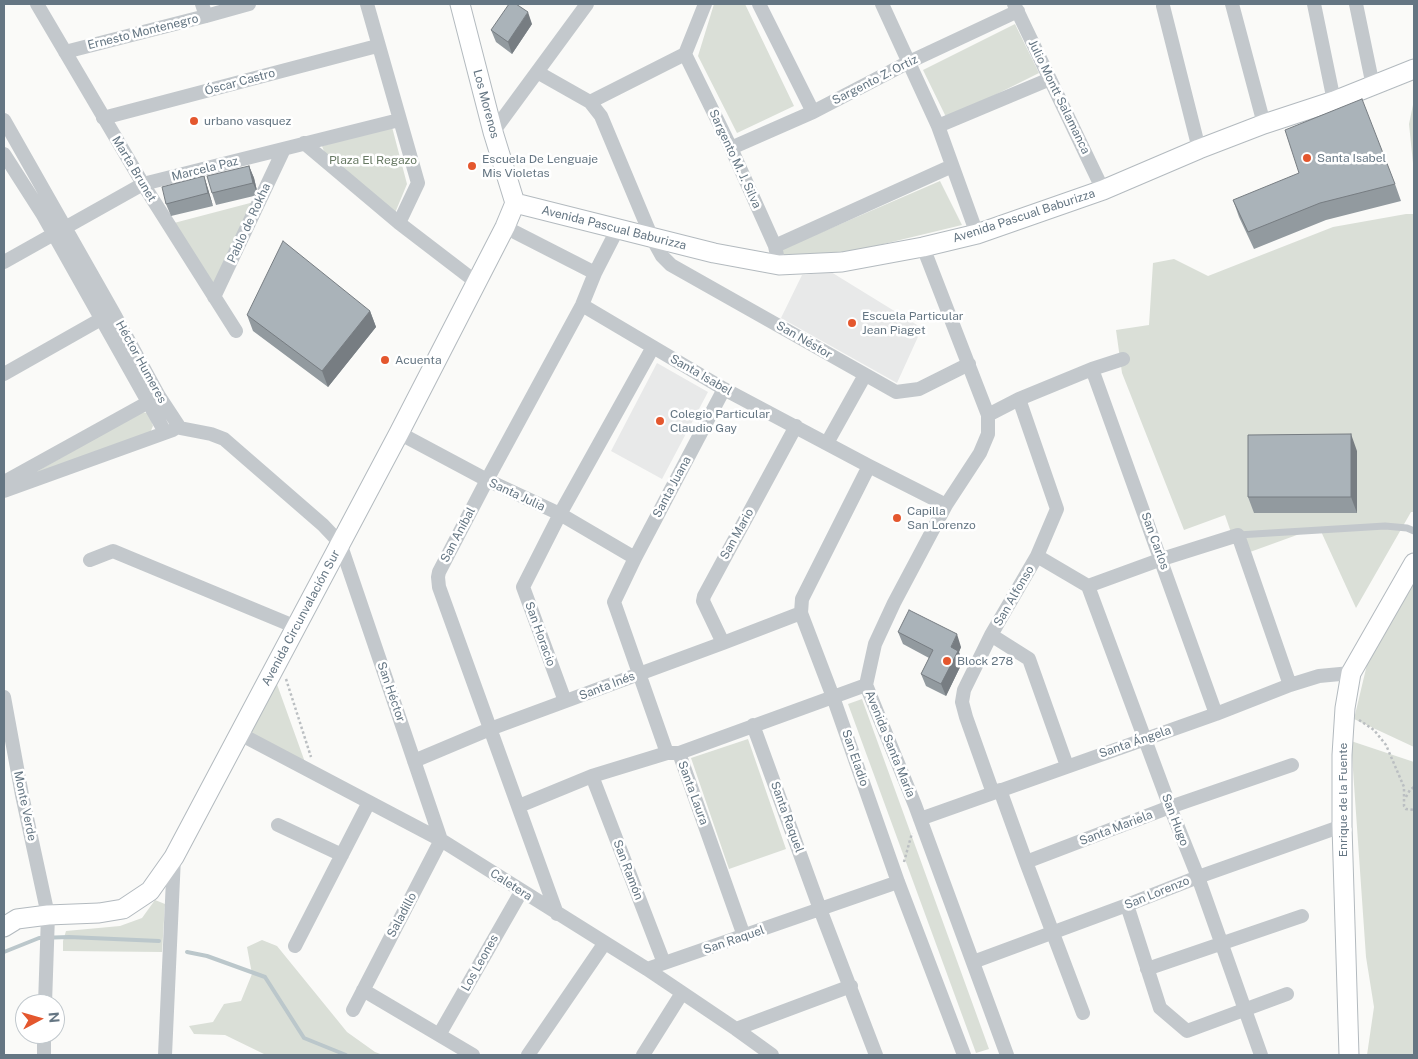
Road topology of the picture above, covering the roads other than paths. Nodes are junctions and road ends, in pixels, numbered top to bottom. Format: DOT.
graph roads {
  1 [pos="37,4"];
  2 [pos="250,4"];
  3 [pos="366,4"];
  4 [pos="460,4"];
  5 [pos="587,4"];
  6 [pos="705,4"];
  7 [pos="759,4"];
  8 [pos="882,4"];
  9 [pos="1232,4"];
  10 [pos="1314,4"];
  11 [pos="1356,4"];
  12 [pos="1163,6"];
  13 [pos="1016,7"];
  14 [pos="204,10"];
  15 [pos="377,46"];
  16 [pos="65,52"];
  17 [pos="685,54"];
  18 [pos="909,62"];
  19 [pos="1414,69"];
  20 [pos="537,72"];
  21 [pos="1414,74"];
  22 [pos="1050,79"];
  23 [pos="1372,86"];
  24 [pos="1334,101"];
  25 [pos="590,102"];
  26 [pos="813,112"];
  27 [pos="103,118"];
  28 [pos="4,120"];
  29 [pos="399,120"];
  30 [pos="1264,124"];
  31 [pos="938,126"];
  32 [pos="493,132"];
  33 [pos="304,143"];
  34 [pos="18,144"];
  35 [pos="731,148"];
  36 [pos="284,149"];
  37 [pos="1199,149"];
  38 [pos="4,153"];
  39 [pos="952,166"];
  40 [pos="143,184"];
  41 [pos="1103,190"];
  42 [pos="515,203"];
  43 [pos="399,223"];
  44 [pos="505,228"];
  45 [pos="59,230"];
  46 [pos="617,230"];
  47 [pos="976,234"];
  48 [pos="652,238"];
  49 [pos="774,246"];
  50 [pos="923,247"];
  51 [pos="4,262"];
  52 [pos="779,265"];
  53 [pos="595,273"];
  54 [pos="476,282"];
  55 [pos="214,297"];
  56 [pos="582,305"];
  57 [pos="107,315"];
  58 [pos="236,331"];
  59 [pos="653,348"];
  60 [pos="1123,359"];
  61 [pos="969,364"];
  62 [pos="1092,369"];
  63 [pos="4,374"];
  64 [pos="865,375"];
  65 [pos="724,389"];
  66 [pos="1019,399"];
  67 [pos="153,400"];
  68 [pos="988,415"];
  69 [pos="796,426"];
  70 [pos="180,428"];
  71 [pos="165,432"];
  72 [pos="399,433"];
  73 [pos="827,443"];
  74 [pos="869,466"];
  75 [pos="487,480"];
  76 [pos="4,482"];
  77 [pos="4,492"];
  78 [pos="946,504"];
  79 [pos="560,514"];
  80 [pos="1414,531"];
  81 [pos="1238,535"];
  82 [pos="340,543"];
  83 [pos="1037,556"];
  84 [pos="635,558"];
  85 [pos="1162,559"];
  86 [pos="90,560"];
  87 [pos="1414,563"];
  88 [pos="1088,586"];
  89 [pos="801,612"];
  90 [pos="296,627"];
  91 [pos="991,635"];
  92 [pos="723,643"];
  93 [pos="1351,672"];
  94 [pos="640,673"];
  95 [pos="866,684"];
  96 [pos="1290,685"];
  97 [pos="4,697"];
  98 [pos="833,697"];
  99 [pos="565,702"];
  100 [pos="1216,714"];
  101 [pos="753,725"];
  102 [pos="490,728"];
  103 [pos="240,734"];
  104 [pos="1144,738"];
  105 [pos="673,753"];
  106 [pos="414,761"];
  107 [pos="1292,765"];
  108 [pos="1066,766"];
  109 [pos="592,776"];
  110 [pos="997,791"];
  111 [pos="369,802"];
  112 [pos="519,806"];
  113 [pos="1170,807"];
  114 [pos="920,819"];
  115 [pos="278,825"];
  116 [pos="1342,826"];
  117 [pos="441,840"];
  118 [pos="342,855"];
  119 [pos="174,858"];
  120 [pos="1026,862"];
  121 [pos="1198,877"];
  122 [pos="898,882"];
  123 [pos="152,887"];
  124 [pos="521,892"];
  125 [pos="172,903"];
  126 [pos="1127,905"];
  127 [pos="820,909"];
  128 [pos="557,914"];
  129 [pos="1302,916"];
  130 [pos="4,927"];
  131 [pos="47,931"];
  132 [pos="1052,933"];
  133 [pos="744,936"];
  134 [pos="1222,943"];
  135 [pos="604,944"];
  136 [pos="295,946"];
  137 [pos="973,962"];
  138 [pos="664,963"];
  139 [pos="1147,969"];
  140 [pos="647,970"];
  141 [pos="851,986"];
  142 [pos="363,990"];
  143 [pos="682,992"];
  144 [pos="45,994"];
  145 [pos="1286,994"];
  146 [pos="1245,1009"];
  147 [pos="353,1010"];
  148 [pos="1083,1013"];
  149 [pos="736,1029"];
  150 [pos="439,1035"];
  151 [pos="532,1054"];
  152 [pos="165,1055"];
  153 [pos="473,1055"];
  154 [pos="643,1055"];
  155 [pos="772,1055"];
  156 [pos="876,1055"];
  157 [pos="964,1055"];
  158 [pos="1006,1055"];
  159 [pos="1261,1055"];
  160 [pos="1349,1055"];
  1 -- 16 [label="street, Marta Brunet"];
  2 -- 14 [label="street, Ernesto Montenegro"];
  3 -- 15 [label="street"];
  4 -- 32 [label="main road, Los Morenos"];
  5 -- 20 [label="street"];
  6 -- 17 [label="street"];
  7 -- 26 [label="street"];
  8 -- 18 [label="street"];
  9 -- 30 [label="street"];
  10 -- 24 [label="street"];
  11 -- 23 [label="street"];
  12 -- 37 [label="street"];
  13 -- 18 [label="street, Sargento Z. Ortiz"];
  13 -- 22 [label="street, Julio Montt Salamanca"];
  14 -- 16 [label="street, Ernesto Montenegro"];
  15 -- 27 [label="street, Óscar Castro"];
  15 -- 29 [label="street"];
  16 -- 27 [label="street, Marta Brunet"];
  17 -- 25 [label="street"];
  17 -- 35 [label="street, Sargento M. J. Silva"];
  18 -- 26 [label="street, Sargento Z. Ortiz"];
  18 -- 31 [label="street"];
  19 -- 23 [label="main road, Avenida Pascual Baburizza"];
  20 -- 25 [label="street"];
  20 -- 32 [label="street"];
  21 -- 23 [label="main road, Avenida Pascual Baburizza"];
  22 -- 31 [label="street"];
  22 -- 41 [label="street, Julio Montt Salamanca"];
  23 -- 24 [label="main road, Avenida Pascual Baburizza"];
  24 -- 30 [label="main road, Avenida Pascual Baburizza"];
  25 -- 48 [label="street, San Néstor"];
  26 -- 35 [label="street, Sargento Z. Ortiz"];
  27 -- 40 [label="street, Marta Brunet"];
  28 -- 34 [label="street, Héctor Humeres"];
  29 -- 33 [label="street, Marcela Paz"];
  29 -- 43 [label="street"];
  30 -- 37 [label="main road, Avenida Pascual Baburizza"];
  31 -- 39 [label="street"];
  32 -- 42 [label="main road, Los Morenos"];
  33 -- 36 [label="street, Marcela Paz"];
  33 -- 43 [label="street"];
  34 -- 38 [label="street"];
  34 -- 45 [label="street, Héctor Humeres"];
  35 -- 49 [label="street, Sargento M. J. Silva"];
  36 -- 40 [label="street, Marcela Paz"];
  36 -- 55 [label="street, Pablo de Rokha"];
  37 -- 41 [label="main road, Avenida Pascual Baburizza"];
  38 -- 45 [label="street, Héctor Humeres"];
  39 -- 47 [label="street"];
  39 -- 49 [label="street"];
  40 -- 45 [label="street, Marcela Paz"];
  40 -- 55 [label="street, Marta Brunet"];
  41 -- 47 [label="main road, Avenida Pascual Baburizza"];
  42 -- 44 [label="main road, Avenida Circunvalación Sur"];
  42 -- 46 [label="main road, Avenida Pascual Baburizza"];
  43 -- 54 [label="street"];
  44 -- 53 [label="street"];
  44 -- 54 [label="main road, Avenida Circunvalación Sur"];
  45 -- 51 [label="street, Marcela Paz"];
  45 -- 57 [label="street, Héctor Humeres"];
  46 -- 48 [label="main road, Avenida Pascual Baburizza"];
  46 -- 53 [label="street, San Aníbal"];
  47 -- 50 [label="main road, Avenida Pascual Baburizza"];
  48 -- 52 [label="main road, Avenida Pascual Baburizza"];
  48 -- 64 [label="street, San Néstor"];
  49 -- 52 [label="street, Sargento M. J. Silva"];
  50 -- 52 [label="main road, Avenida Pascual Baburizza"];
  50 -- 61 [label="street, Avenida Santa María"];
  53 -- 56 [label="street, San Aníbal"];
  54 -- 72 [label="main road, Avenida Circunvalación Sur"];
  55 -- 58 [label="street, Marta Brunet"];
  56 -- 59 [label="street, Santa Isabel"];
  56 -- 75 [label="street, San Aníbal"];
  57 -- 63 [label="street"];
  57 -- 67 [label="street, Héctor Humeres"];
  59 -- 65 [label="street, Santa Isabel"];
  59 -- 79 [label="street"];
  60 -- 62 [label="street"];
  61 -- 64 [label="street, San Néstor"];
  61 -- 68 [label="street, Avenida Santa María"];
  62 -- 66 [label="street"];
  62 -- 85 [label="street, San Carlos"];
  64 -- 73 [label="street"];
  65 -- 69 [label="street, Santa Isabel"];
  65 -- 84 [label="street, Santa Juana"];
  66 -- 68 [label="street"];
  66 -- 83 [label="street, San Alfonso"];
  67 -- 70 [label="street, Héctor Humeres"];
  67 -- 71 [label="street, Héctor Humeres"];
  67 -- 76 [label="street"];
  68 -- 78 [label="street, Avenida Santa María"];
  69 -- 73 [label="street, Santa Isabel"];
  69 -- 92 [label="street, San Mario"];
  70 -- 71 [label="street"];
  70 -- 82 [label="street"];
  71 -- 77 [label="street"];
  72 -- 75 [label="street, Santa Julia"];
  72 -- 82 [label="main road, Avenida Circunvalación Sur"];
  73 -- 74 [label="street, Santa Isabel"];
  74 -- 78 [label="street, Santa Isabel"];
  74 -- 89 [label="street"];
  75 -- 79 [label="street, Santa Julia"];
  75 -- 102 [label="street, San Aníbal"];
  78 -- 95 [label="street, Avenida Santa María"];
  79 -- 84 [label="street, Santa Julia"];
  79 -- 99 [label="street, San Horacio"];
  80 -- 81 [label="lane"];
  81 -- 85 [label="street"];
  81 -- 96 [label="street"];
  82 -- 90 [label="main road, Avenida Circunvalación Sur"];
  82 -- 106 [label="street, San Héctor"];
  83 -- 88 [label="street"];
  83 -- 91 [label="street, San Alfonso"];
  84 -- 94 [label="street, Santa Juana"];
  85 -- 88 [label="street"];
  85 -- 100 [label="street, San Carlos"];
  86 -- 90 [label="street"];
  87 -- 93 [label="main road, Enrique de la Fuente"];
  88 -- 104 [label="street, San Hugo"];
  89 -- 92 [label="street, Santa Inés"];
  89 -- 98 [label="street, San Eladio"];
  90 -- 103 [label="main road, Avenida Circunvalación Sur"];
  91 -- 108 [label="street"];
  91 -- 110 [label="street, San Alfonso"];
  92 -- 94 [label="street, Santa Inés"];
  93 -- 96 [label="street, Santa Ángela"];
  93 -- 116 [label="main road, Enrique de la Fuente"];
  94 -- 99 [label="street, Santa Inés"];
  94 -- 105 [label="street, Santa Juana"];
  95 -- 98 [label="street, Santa Laura"];
  95 -- 114 [label="street, Avenida Santa María"];
  96 -- 100 [label="street, Santa Ángela"];
  97 -- 131 [label="street, Monte Verde"];
  98 -- 101 [label="street, Santa Laura"];
  98 -- 122 [label="street, San Eladio"];
  99 -- 102 [label="street, Santa Inés"];
  100 -- 104 [label="street, Santa Ángela"];
  101 -- 105 [label="street, Santa Laura"];
  101 -- 127 [label="street, Santa Raquel"];
  102 -- 106 [label="street, Santa Inés"];
  102 -- 112 [label="street, San Aníbal"];
  103 -- 111 [label="street, Caletera"];
  103 -- 119 [label="main road, Avenida Circunvalación Sur"];
  104 -- 108 [label="street, Santa Ángela"];
  104 -- 113 [label="street, San Hugo"];
  105 -- 109 [label="street"];
  105 -- 133 [label="street, Santa Laura"];
  106 -- 117 [label="street, San Héctor"];
  107 -- 113 [label="street, Santa Mariela"];
  108 -- 110 [label="street, Santa Ángela"];
  109 -- 112 [label="street"];
  109 -- 138 [label="street, San Ramón"];
  110 -- 114 [label="street, Santa Ángela"];
  110 -- 120 [label="street, San Alfonso"];
  111 -- 117 [label="street, Caletera"];
  111 -- 118 [label="street"];
  112 -- 128 [label="street, San Aníbal"];
  113 -- 120 [label="street, Santa Mariela"];
  113 -- 121 [label="street, San Hugo"];
  114 -- 137 [label="street, Avenida Santa María"];
  115 -- 118 [label="street"];
  116 -- 121 [label="street, San Lorenzo"];
  116 -- 160 [label="main road, Enrique de la Fuente"];
  117 -- 124 [label="street, Caletera"];
  117 -- 142 [label="street, Saladillo"];
  118 -- 136 [label="street"];
  119 -- 123 [label="main road, Avenida Circunvalación Sur"];
  119 -- 125 [label="street"];
  120 -- 132 [label="street, San Alfonso"];
  121 -- 126 [label="street, San Lorenzo"];
  121 -- 134 [label="street, San Hugo"];
  122 -- 127 [label="street, San Raquel"];
  122 -- 157 [label="street, San Eladio"];
  123 -- 125 [label="street"];
  123 -- 131 [label="main road, Avenida Circunvalación Sur"];
  124 -- 128 [label="street, Caletera"];
  124 -- 150 [label="street, Los Leones"];
  125 -- 152 [label="street"];
  126 -- 132 [label="street, San Lorenzo"];
  126 -- 139 [label="street"];
  127 -- 133 [label="street, San Raquel"];
  127 -- 141 [label="street, Santa Raquel"];
  128 -- 135 [label="street, Caletera"];
  129 -- 134 [label="street"];
  130 -- 131 [label="main road, Avenida Circunvalación Sur"];
  131 -- 144 [label="street, Monte Verde"];
  132 -- 137 [label="street, San Lorenzo"];
  132 -- 148 [label="street, San Alfonso"];
  133 -- 138 [label="street, San Raquel"];
  134 -- 139 [label="street"];
  134 -- 146 [label="street, San Hugo"];
  135 -- 140 [label="street, Caletera"];
  135 -- 151 [label="street"];
  137 -- 158 [label="street, Avenida Santa María"];
  138 -- 140 [label="street, San Raquel"];
  139 -- 146 [label="street"];
  140 -- 143 [label="street, Caletera"];
  141 -- 149 [label="street"];
  141 -- 156 [label="street, Santa Raquel"];
  142 -- 147 [label="street, Saladillo"];
  142 -- 150 [label="street"];
  143 -- 149 [label="street, Caletera"];
  143 -- 154 [label="street"];
  145 -- 146 [label="street"];
  146 -- 159 [label="street, San Hugo"];
  149 -- 155 [label="street, Caletera"];
  150 -- 153 [label="street"];
}
